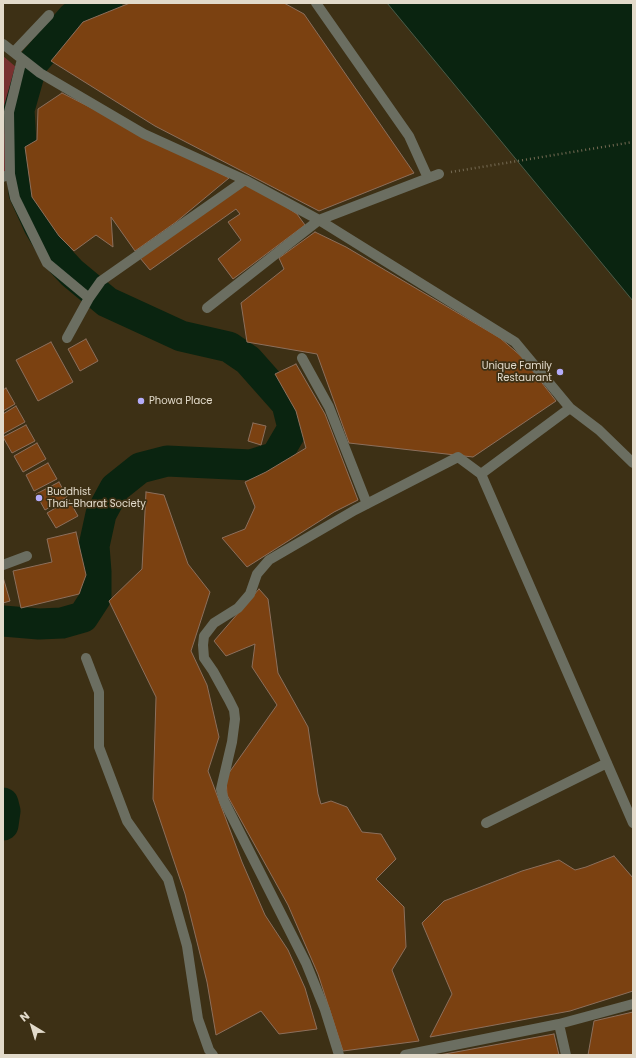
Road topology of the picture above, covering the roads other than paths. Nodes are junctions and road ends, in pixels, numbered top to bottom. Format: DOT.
graph roads {
  1 [pos="316,3"];
  2 [pos="49,16"];
  3 [pos="3,44"];
  4 [pos="14,52"];
  5 [pos="22,59"];
  6 [pos="439,174"];
  7 [pos="6,175"];
  8 [pos="428,178"];
  9 [pos="245,180"];
  10 [pos="319,220"];
  11 [pos="89,298"];
  12 [pos="207,308"];
  13 [pos="67,338"];
  14 [pos="302,358"];
  15 [pos="570,408"];
  16 [pos="633,463"];
  17 [pos="481,474"];
  18 [pos="367,504"];
  19 [pos="27,556"];
  20 [pos="3,565"];
  21 [pos="86,658"];
  22 [pos="607,763"];
  23 [pos="486,823"];
  24 [pos="633,823"];
  25 [pos="633,1004"];
  26 [pos="559,1024"];
  27 [pos="213,1055"];
  28 [pos="339,1055"];
  29 [pos="405,1055"];
  30 [pos="566,1055"];
  1 -- 8 [label="street"];
  2 -- 4 [label="street"];
  3 -- 4 [label="street"];
  4 -- 5 [label="street"];
  5 -- 7 [label="street"];
  5 -- 9 [label="street"];
  6 -- 8 [label="street"];
  7 -- 11 [label="street"];
  8 -- 10 [label="street"];
  9 -- 10 [label="street"];
  9 -- 11 [label="street"];
  10 -- 12 [label="street"];
  10 -- 15 [label="street"];
  11 -- 13 [label="street"];
  14 -- 18 [label="street"];
  15 -- 16 [label="street"];
  15 -- 17 [label="street"];
  17 -- 18 [label="street"];
  17 -- 22 [label="street"];
  18 -- 28 [label="street"];
  19 -- 20 [label="street"];
  21 -- 27 [label="street"];
  22 -- 23 [label="street"];
  22 -- 24 [label="street"];
  25 -- 26 [label="street"];
  26 -- 29 [label="street"];
  26 -- 30 [label="street"];
}
